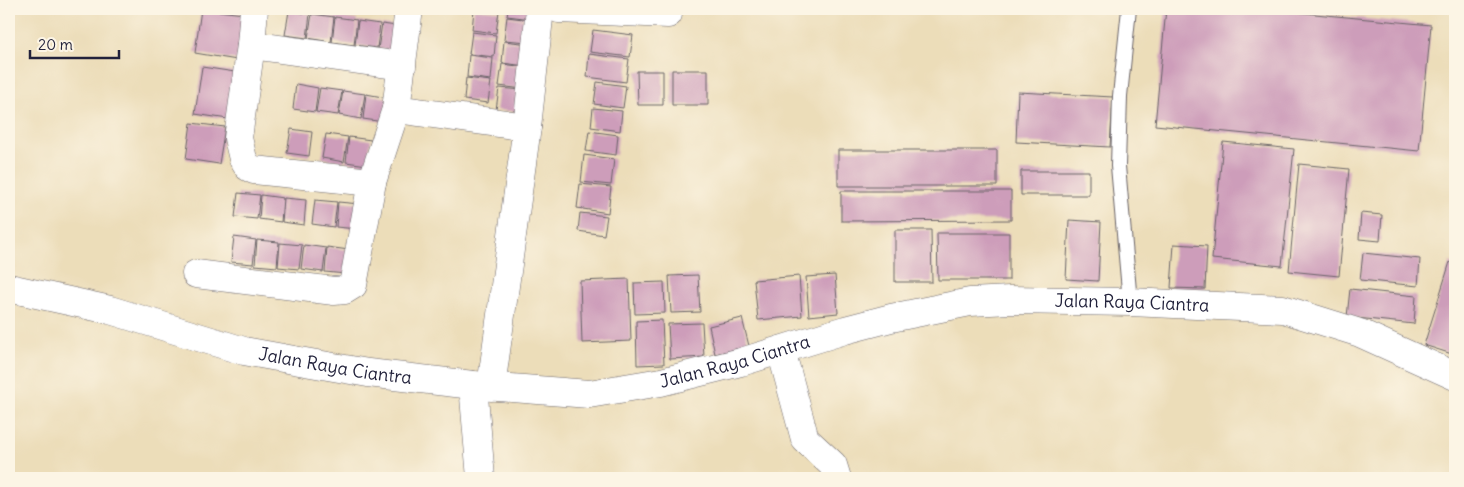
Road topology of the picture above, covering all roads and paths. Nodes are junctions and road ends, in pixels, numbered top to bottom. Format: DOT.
graph roads {
  1 [pos="254,9"];
  2 [pos="409,9"];
  3 [pos="540,9"];
  4 [pos="560,9"];
  5 [pos="1130,9"];
  6 [pos="668,14"];
  7 [pos="251,45"];
  8 [pos="402,66"];
  9 [pos="396,109"];
  10 [pos="528,127"];
  11 [pos="372,182"];
  12 [pos="196,274"];
  13 [pos="9,288"];
  14 [pos="1130,302"];
  15 [pos="781,350"];
  16 [pos="1455,376"];
  17 [pos="482,386"];
  18 [pos="481,478"];
  19 [pos="837,478"];
  1 -- 7 [label="street"];
  2 -- 8 [label="street"];
  3 -- 10 [label="street"];
  4 -- 6 [label="street"];
  5 -- 14 [label="lane"];
  7 -- 8 [label="street"];
  7 -- 11 [label="street"];
  8 -- 9 [label="street"];
  9 -- 10 [label="street"];
  9 -- 11 [label="street"];
  10 -- 17 [label="street"];
  11 -- 12 [label="street"];
  13 -- 17 [label="street, Jalan Raya Ciantra"];
  14 -- 15 [label="street, Jalan Raya Ciantra"];
  14 -- 16 [label="street, Jalan Raya Ciantra"];
  15 -- 17 [label="street, Jalan Raya Ciantra"];
  15 -- 19 [label="street"];
  17 -- 18 [label="street"];
}
